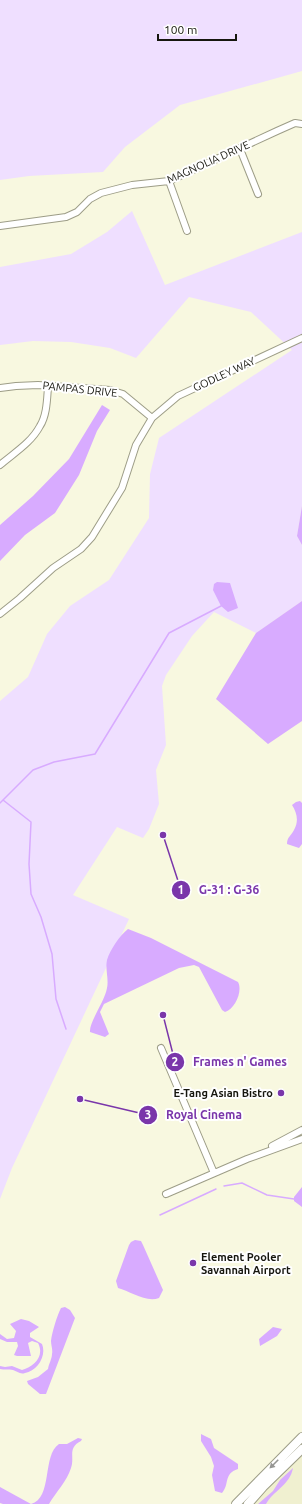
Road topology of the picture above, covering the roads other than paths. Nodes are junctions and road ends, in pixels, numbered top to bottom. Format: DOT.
graph roads {
  1 [pos="302,124"];
  2 [pos="240,149"];
  3 [pos="169,181"];
  4 [pos="258,194"];
  5 [pos="0,226"];
  6 [pos="187,231"];
  7 [pos="302,338"];
  8 [pos="48,387"];
  9 [pos="0,388"];
  10 [pos="152,418"];
  11 [pos="0,465"];
  12 [pos="0,614"];
  13 [pos="161,1048"];
  14 [pos="302,1130"];
  15 [pos="302,1139"];
  16 [pos="247,1158"];
  17 [pos="214,1173"];
  18 [pos="166,1194"];
  19 [pos="302,1437"];
  20 [pos="302,1449"];
  21 [pos="236,1504"];
  22 [pos="248,1504"];
  1 -- 2 [label="street, MAGNOLIA DRIVE"];
  2 -- 3 [label="street, MAGNOLIA DRIVE"];
  2 -- 4 [label="street"];
  3 -- 5 [label="street, MAGNOLIA DRIVE"];
  3 -- 6 [label="street"];
  7 -- 10 [label="street, GODLEY WAY"];
  8 -- 9 [label="street, PAMPAS DRIVE"];
  8 -- 10 [label="street, PAMPAS DRIVE"];
  8 -- 11 [label="street"];
  10 -- 12 [label="street, GODLEY WAY"];
  13 -- 17 [label="street"];
  14 -- 16 [label="street"];
  15 -- 16 [label="street"];
  16 -- 17 [label="street"];
  17 -- 18 [label="street"];
  19 -- 21 [label="street, one-way"];
  20 -- 22 [label="street"];
}
